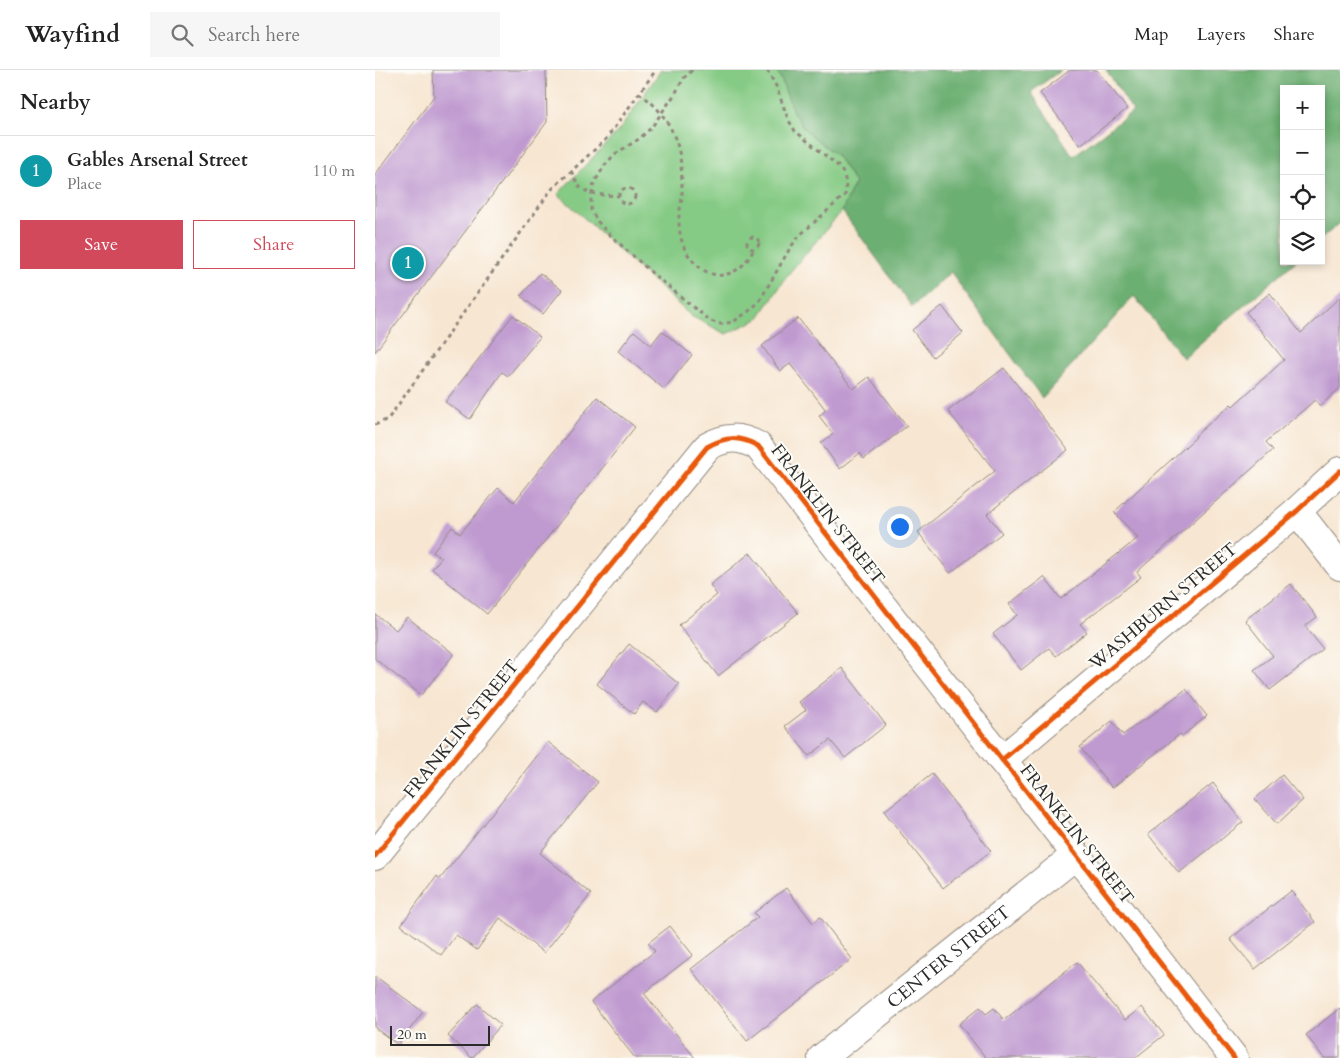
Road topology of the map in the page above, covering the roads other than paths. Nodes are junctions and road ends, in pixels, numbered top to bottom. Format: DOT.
graph roads {
  1 [pos="1340,471"];
  2 [pos="1297,511"];
  3 [pos="1340,566"];
  4 [pos="1002,760"];
  5 [pos="1076,855"];
  6 [pos="375,856"];
  7 [pos="822,1058"];
  8 [pos="1234,1058"];
  1 -- 2 [label="street, WASHBURN STREET"];
  2 -- 3 [label="street"];
  2 -- 4 [label="street, WASHBURN STREET"];
  4 -- 5 [label="street, FRANKLIN STREET"];
  4 -- 6 [label="street, FRANKLIN STREET"];
  5 -- 7 [label="street, CENTER STREET"];
  5 -- 8 [label="street, FRANKLIN STREET"];
}
